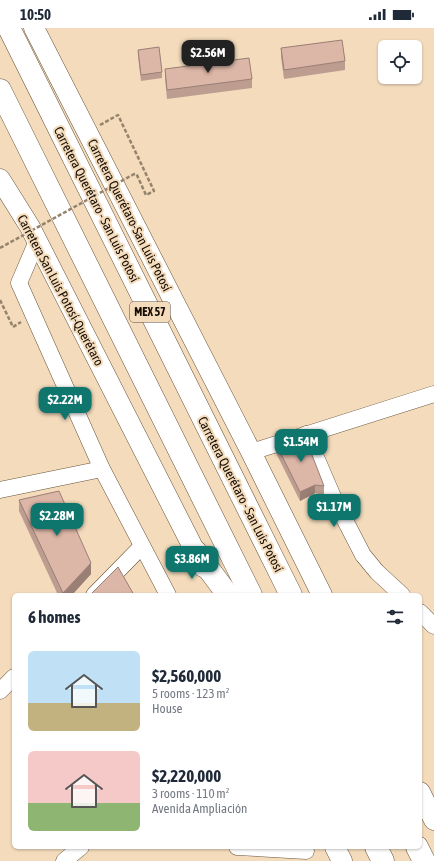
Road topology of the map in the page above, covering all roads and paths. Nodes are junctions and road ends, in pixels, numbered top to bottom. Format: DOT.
graph roads {
  1 [pos="9,28"];
  2 [pos="34,28"];
  3 [pos="0,90"];
  4 [pos="118,115"];
  5 [pos="0,179"];
  6 [pos="37,241"];
  7 [pos="0,248"];
  8 [pos="0,300"];
  9 [pos="13,327"];
  10 [pos="434,394"];
  11 [pos="306,434"];
  12 [pos="251,452"];
  13 [pos="102,470"];
  14 [pos="0,490"];
  15 [pos="142,546"];
  16 [pos="196,552"];
  17 [pos="96,593"];
  18 [pos="167,593"];
  19 [pos="215,593"];
  20 [pos="227,593"];
  21 [pos="250,593"];
  22 [pos="290,593"];
  23 [pos="321,593"];
  24 [pos="400,593"];
  25 [pos="422,614"];
  26 [pos="434,626"];
  27 [pos="12,679"];
  28 [pos="0,692"];
  29 [pos="422,796"];
  30 [pos="434,820"];
  31 [pos="79,849"];
  32 [pos="260,849"];
  33 [pos="336,849"];
  34 [pos="377,849"];
  35 [pos="418,849"];
  36 [pos="307,853"];
  37 [pos="64,861"];
  38 [pos="342,861"];
  39 [pos="383,861"];
  40 [pos="424,861"];
  1 -- 22 [label="highway, Carretera Querétaro - San Luis Potosí / MEX 57"];
  2 -- 12 [label="main road, Carretera Querétaro-San Luis Potosí"];
  3 -- 21 [label="highway, MEX 57"];
  4 -- 7 [label="path, bridge"];
  5 -- 6 [label="main road, Carretera San Luis Potosí-Querétaro"];
  6 -- 13 [label="street"];
  6 -- 16 [label="main road, Carretera San Luis Potosí-Querétaro"];
  8 -- 9 [label="path"];
  10 -- 11 [label="street"];
  11 -- 12 [label="street"];
  11 -- 24 [label="street"];
  12 -- 23 [label="main road, Carretera Querétaro-San Luis Potosí"];
  13 -- 14 [label="street"];
  13 -- 15 [label="street"];
  15 -- 17 [label="street"];
  15 -- 18 [label="street"];
  16 -- 19 [label="main road, Carretera San Luis Potosí-Querétaro"];
  16 -- 20 [label="highway"];
  25 -- 26 [label="street"];
  27 -- 28 [label="street"];
  29 -- 30 [label="main road"];
  31 -- 37 [label="street"];
  32 -- 36 [label="street"];
  33 -- 38 [label="main road"];
  34 -- 39 [label="highway"];
  35 -- 40 [label="highway"];
}
